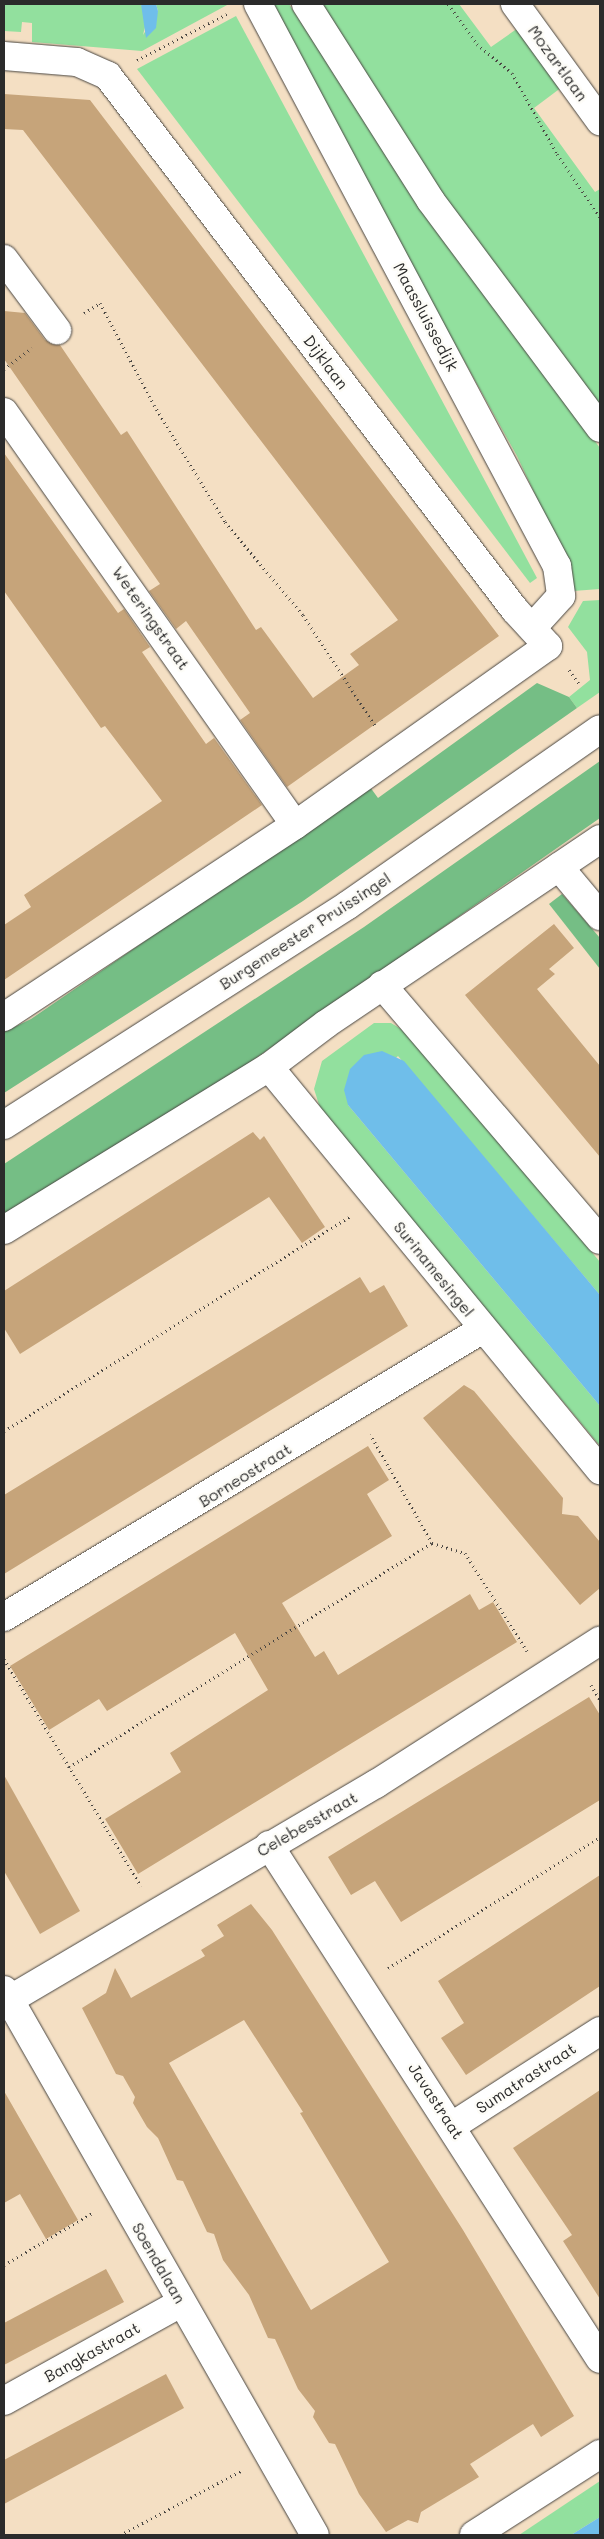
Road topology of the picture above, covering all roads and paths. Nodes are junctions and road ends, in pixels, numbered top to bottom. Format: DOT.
graph roads {
  1 [pos="258,4"];
  2 [pos="306,4"];
  3 [pos="448,4"];
  4 [pos="515,4"];
  5 [pos="231,12"];
  6 [pos="4,56"];
  7 [pos="108,76"];
  8 [pos="592,90"];
  9 [pos="600,121"];
  10 [pos="600,217"];
  11 [pos="4,259"];
  12 [pos="57,330"];
  13 [pos="4,412"];
  14 [pos="600,428"];
  15 [pos="540,637"];
  16 [pos="600,729"];
  17 [pos="389,759"];
  18 [pos="295,825"];
  19 [pos="600,838"];
  20 [pos="559,867"];
  21 [pos="600,916"];
  22 [pos="382,985"];
  23 [pos="4,1017"];
  24 [pos="269,1067"];
  25 [pos="4,1125"];
  26 [pos="377,1200"];
  27 [pos="4,1230"];
  28 [pos="600,1240"];
  29 [pos="483,1329"];
  30 [pos="355,1407"];
  31 [pos="4,1431"];
  32 [pos="600,1470"];
  33 [pos="432,1543"];
  34 [pos="4,1617"];
  35 [pos="600,1641"];
  36 [pos="4,1659"];
  37 [pos="544,1676"];
  38 [pos="69,1767"];
  39 [pos="600,1837"];
  40 [pos="269,1845"];
  41 [pos="157,1912"];
  42 [pos="361,1986"];
  43 [pos="6,1995"];
  44 [pos="600,2031"];
  45 [pos="452,2126"];
  46 [pos="121,2197"];
  47 [pos="4,2265"];
  48 [pos="181,2303"];
  49 [pos="600,2359"];
  50 [pos="4,2401"];
  51 [pos="600,2454"];
  52 [pos="270,2455"];
  53 [pos="120,2535"];
  54 [pos="315,2535"];
  55 [pos="474,2535"];
  1 -- 15 [label="street, Maassluissedijk"];
  2 -- 14 [label="street"];
  3 -- 10 [label="path"];
  4 -- 8 [label="street, Mozartlaan"];
  5 -- 7 [label="path"];
  6 -- 7 [label="street"];
  7 -- 15 [label="street, Dijklaan"];
  8 -- 9 [label="street, Mozartlaan"];
  11 -- 12 [label="street"];
  12 -- 17 [label="path"];
  13 -- 18 [label="street, Weteringstraat"];
  15 -- 17 [label="street"];
  16 -- 25 [label="street, Burgemeester Pruissingel"];
  17 -- 18 [label="street"];
  18 -- 23 [label="street"];
  19 -- 20 [label="street"];
  20 -- 21 [label="street"];
  20 -- 22 [label="street"];
  22 -- 24 [label="street"];
  22 -- 28 [label="street"];
  24 -- 26 [label="street, Surinamesingel"];
  24 -- 27 [label="street"];
  26 -- 29 [label="street, Surinamesingel"];
  26 -- 31 [label="path"];
  29 -- 30 [label="street, Borneostraat"];
  29 -- 32 [label="street, Surinamesingel"];
  30 -- 33 [label="path"];
  30 -- 34 [label="street, Borneostraat"];
  33 -- 37 [label="path"];
  33 -- 38 [label="path"];
  35 -- 37 [label="street, Celebesstraat"];
  36 -- 38 [label="path"];
  37 -- 40 [label="street, Celebesstraat"];
  38 -- 41 [label="path"];
  39 -- 42 [label="path"];
  40 -- 41 [label="street, Celebesstraat"];
  40 -- 42 [label="street, Javastraat"];
  41 -- 43 [label="street, Celebesstraat"];
  42 -- 45 [label="street, Javastraat"];
  43 -- 46 [label="street, Soendalaan"];
  44 -- 45 [label="street, Sumatrastraat"];
  45 -- 49 [label="street, Javastraat"];
  46 -- 47 [label="path"];
  46 -- 48 [label="street, Soendalaan"];
  48 -- 50 [label="street, Bangkastraat"];
  48 -- 52 [label="street, Soendalaan"];
  51 -- 55 [label="street"];
  52 -- 53 [label="path"];
  52 -- 54 [label="street, Soendalaan"];
}
